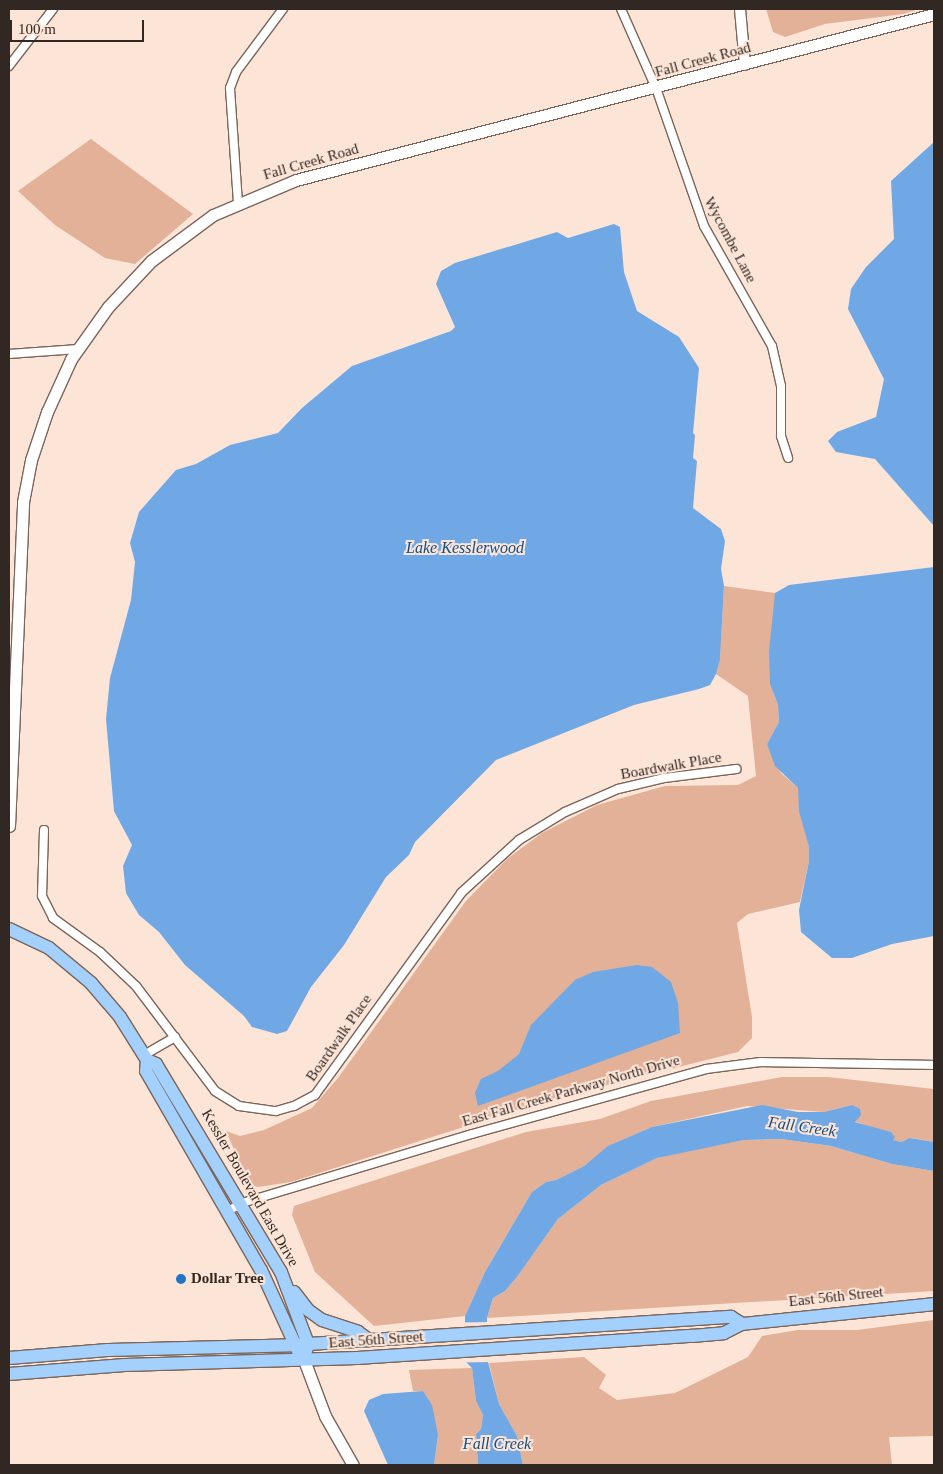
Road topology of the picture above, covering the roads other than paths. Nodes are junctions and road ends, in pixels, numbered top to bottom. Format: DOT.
graph roads {
  1 [pos="53,9"];
  2 [pos="283,9"];
  3 [pos="621,9"];
  4 [pos="740,9"];
  5 [pos="934,14"];
  6 [pos="745,65"];
  7 [pos="9,66"];
  8 [pos="656,88"];
  9 [pos="238,203"];
  10 [pos="78,349"];
  11 [pos="9,354"];
  12 [pos="788,458"];
  13 [pos="14,590"];
  14 [pos="736,769"];
  15 [pos="9,826"];
  16 [pos="44,830"];
  17 [pos="9,929"];
  18 [pos="175,1037"];
  19 [pos="146,1057"];
  20 [pos="934,1065"];
  21 [pos="242,1203"];
  22 [pos="228,1211"];
  23 [pos="288,1286"];
  24 [pos="934,1304"];
  25 [pos="742,1324"];
  26 [pos="369,1340"];
  27 [pos="308,1344"];
  28 [pos="293,1345"];
  29 [pos="9,1358"];
  30 [pos="304,1360"];
  31 [pos="9,1374"];
  32 [pos="353,1465"];
  1 -- 7 [label="street"];
  2 -- 9 [label="street"];
  3 -- 8 [label="street, Wycombe Lane"];
  4 -- 6 [label="street"];
  5 -- 6 [label="main road, Fall Creek Road"];
  6 -- 8 [label="main road, Fall Creek Road"];
  8 -- 9 [label="main road, Fall Creek Road"];
  8 -- 12 [label="street, Wycombe Lane"];
  9 -- 10 [label="main road, Fall Creek Road"];
  10 -- 11 [label="street"];
  10 -- 13 [label="main road, Fall Creek Road"];
  13 -- 15 [label="main road, Fall Creek Road"];
  14 -- 18 [label="street, Boardwalk Place"];
  16 -- 18 [label="street, Boardwalk Place"];
  17 -- 19 [label="main road, Kessler Boulevard East Drive"];
  18 -- 19 [label="street"];
  19 -- 21 [label="main road, Kessler Boulevard East Drive"];
  19 -- 22 [label="main road, Kessler Boulevard East Drive"];
  20 -- 21 [label="street, East Fall Creek Parkway North Drive"];
  21 -- 22 [label="street, East Fall Creek Parkway North Drive"];
  21 -- 23 [label="main road, Kessler Boulevard East Drive"];
  22 -- 28 [label="main road, Kessler Boulevard East Drive"];
  23 -- 26 [label="main road"];
  23 -- 27 [label="main road, Kessler Boulevard East Drive"];
  24 -- 25 [label="main road, East 56th Street"];
  25 -- 26 [label="main road, East 56th Street"];
  25 -- 30 [label="main road, East 56th Street"];
  26 -- 27 [label="main road, East 56th Street"];
  27 -- 28 [label="main road, East 56th Street"];
  27 -- 30 [label="main road"];
  28 -- 29 [label="main road, East 56th Street"];
  28 -- 30 [label="main road, Kessler Boulevard East Drive"];
  30 -- 31 [label="main road, East 56th Street"];
  30 -- 32 [label="main road"];
}
